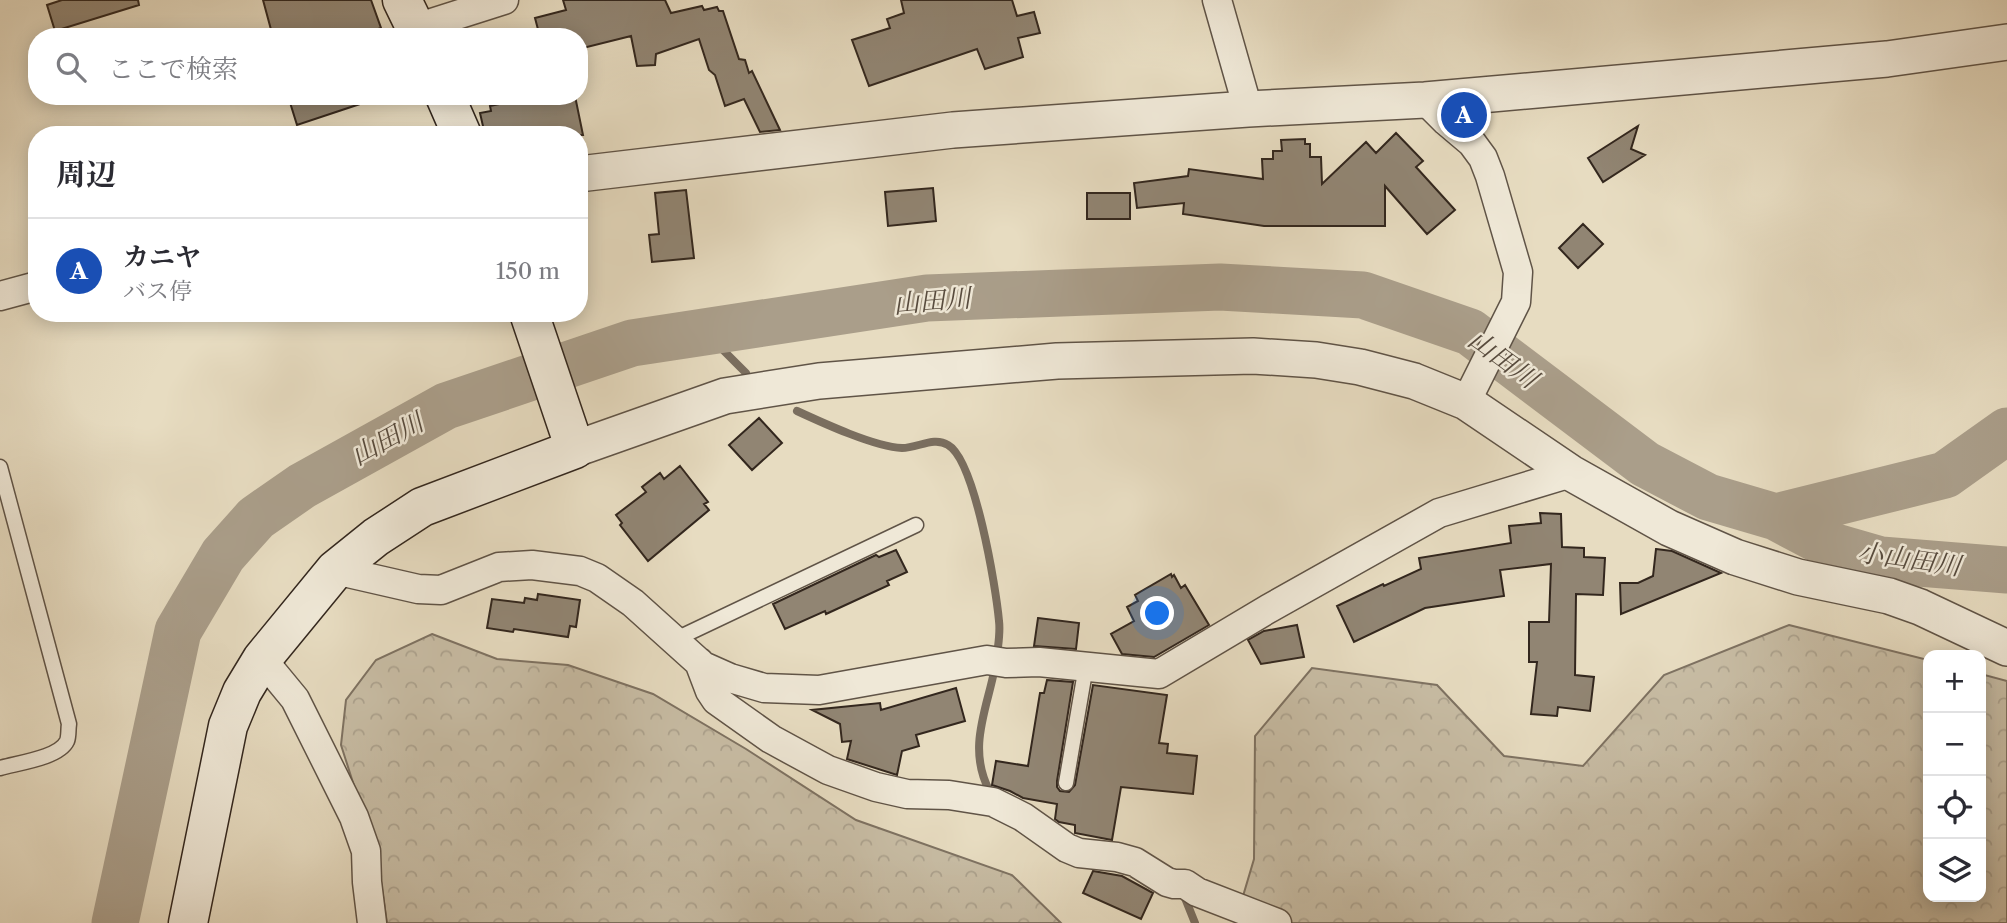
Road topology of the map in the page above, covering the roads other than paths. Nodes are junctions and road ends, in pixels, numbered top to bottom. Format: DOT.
graph roads {
  1 [pos="504,0"];
  2 [pos="1217,0"];
  3 [pos="413,22"];
  4 [pos="2007,42"];
  5 [pos="1425,100"];
  6 [pos="450,105"];
  7 [pos="1248,109"];
  8 [pos="458,126"];
  9 [pos="588,173"];
  10 [pos="28,288"];
  11 [pos="0,296"];
  12 [pos="532,322"];
  13 [pos="1466,402"];
  14 [pos="571,440"];
  15 [pos="0,467"];
  16 [pos="1571,473"];
  17 [pos="916,525"];
  18 [pos="335,570"];
  19 [pos="674,640"];
  20 [pos="2007,648"];
  21 [pos="262,659"];
  22 [pos="699,662"];
  23 [pos="1086,666"];
  24 [pos="0,768"];
  25 [pos="1066,783"];
  26 [pos="188,923"];
  27 [pos="372,923"];
  28 [pos="1277,923"];
  1 -- 3 [label="street"];
  2 -- 7 [label="street"];
  4 -- 5 [label="street"];
  5 -- 7 [label="street"];
  5 -- 13 [label="street"];
  6 -- 8 [label="main road"];
  7 -- 9 [label="street"];
  10 -- 11 [label="street"];
  12 -- 14 [label="main road"];
  13 -- 14 [label="street"];
  13 -- 16 [label="street"];
  14 -- 18 [label="main road"];
  15 -- 24 [label="lane"];
  16 -- 20 [label="street"];
  16 -- 23 [label="street"];
  17 -- 19 [label="lane"];
  18 -- 19 [label="street"];
  18 -- 21 [label="main road"];
  19 -- 22 [label="street"];
  21 -- 26 [label="main road"];
  21 -- 27 [label="street"];
  22 -- 23 [label="street"];
  22 -- 28 [label="street"];
  23 -- 25 [label="lane"];
}
